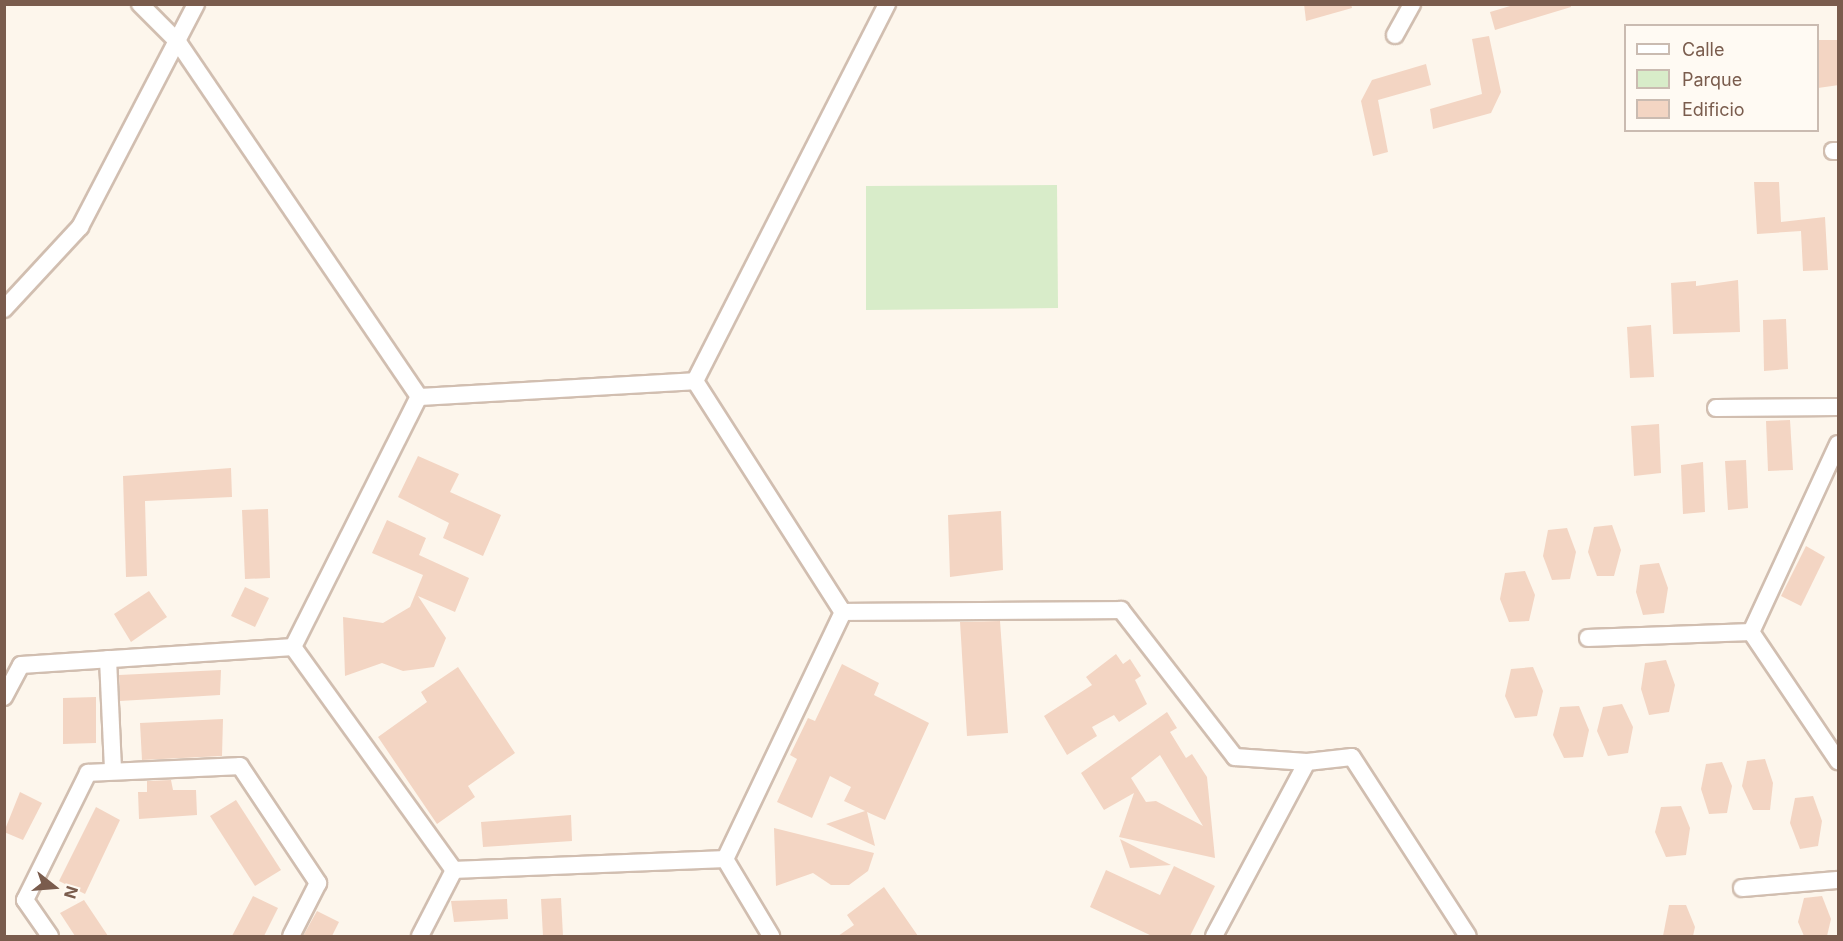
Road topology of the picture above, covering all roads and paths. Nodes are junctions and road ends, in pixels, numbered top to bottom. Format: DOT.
graph roads {
  1 [pos="140,4"];
  2 [pos="196,4"];
  3 [pos="887,4"];
  4 [pos="1412,4"];
  5 [pos="1395,35"];
  6 [pos="178,42"];
  7 [pos="4,309"];
  8 [pos="695,381"];
  9 [pos="419,397"];
  10 [pos="1839,406"];
  11 [pos="1716,408"];
  12 [pos="1839,444"];
  13 [pos="843,612"];
  14 [pos="1751,632"];
  15 [pos="1588,638"];
  16 [pos="293,647"];
  17 [pos="108,659"];
  18 [pos="4,697"];
  19 [pos="1839,761"];
  20 [pos="1307,762"];
  21 [pos="113,770"];
  22 [pos="725,859"];
  23 [pos="454,870"];
  24 [pos="1839,880"];
  25 [pos="1742,888"];
  26 [pos="50,936"];
  27 [pos="291,936"];
  28 [pos="420,936"];
  29 [pos="771,936"];
  30 [pos="1214,936"];
  31 [pos="1468,936"];
  1 -- 6 [label="street"];
  2 -- 6 [label="street"];
  3 -- 8 [label="street"];
  4 -- 5 [label="street"];
  6 -- 7 [label="street"];
  6 -- 9 [label="street"];
  8 -- 9 [label="street"];
  8 -- 13 [label="street"];
  9 -- 16 [label="street"];
  10 -- 11 [label="street"];
  12 -- 14 [label="street"];
  13 -- 20 [label="street"];
  13 -- 22 [label="street"];
  14 -- 15 [label="street"];
  14 -- 19 [label="street"];
  16 -- 17 [label="street"];
  16 -- 23 [label="street"];
  17 -- 18 [label="street"];
  17 -- 21 [label="street"];
  20 -- 30 [label="street"];
  20 -- 31 [label="street"];
  21 -- 26 [label="street"];
  21 -- 27 [label="street"];
  22 -- 23 [label="street"];
  22 -- 29 [label="street"];
  23 -- 28 [label="street"];
  24 -- 25 [label="street"];
}
